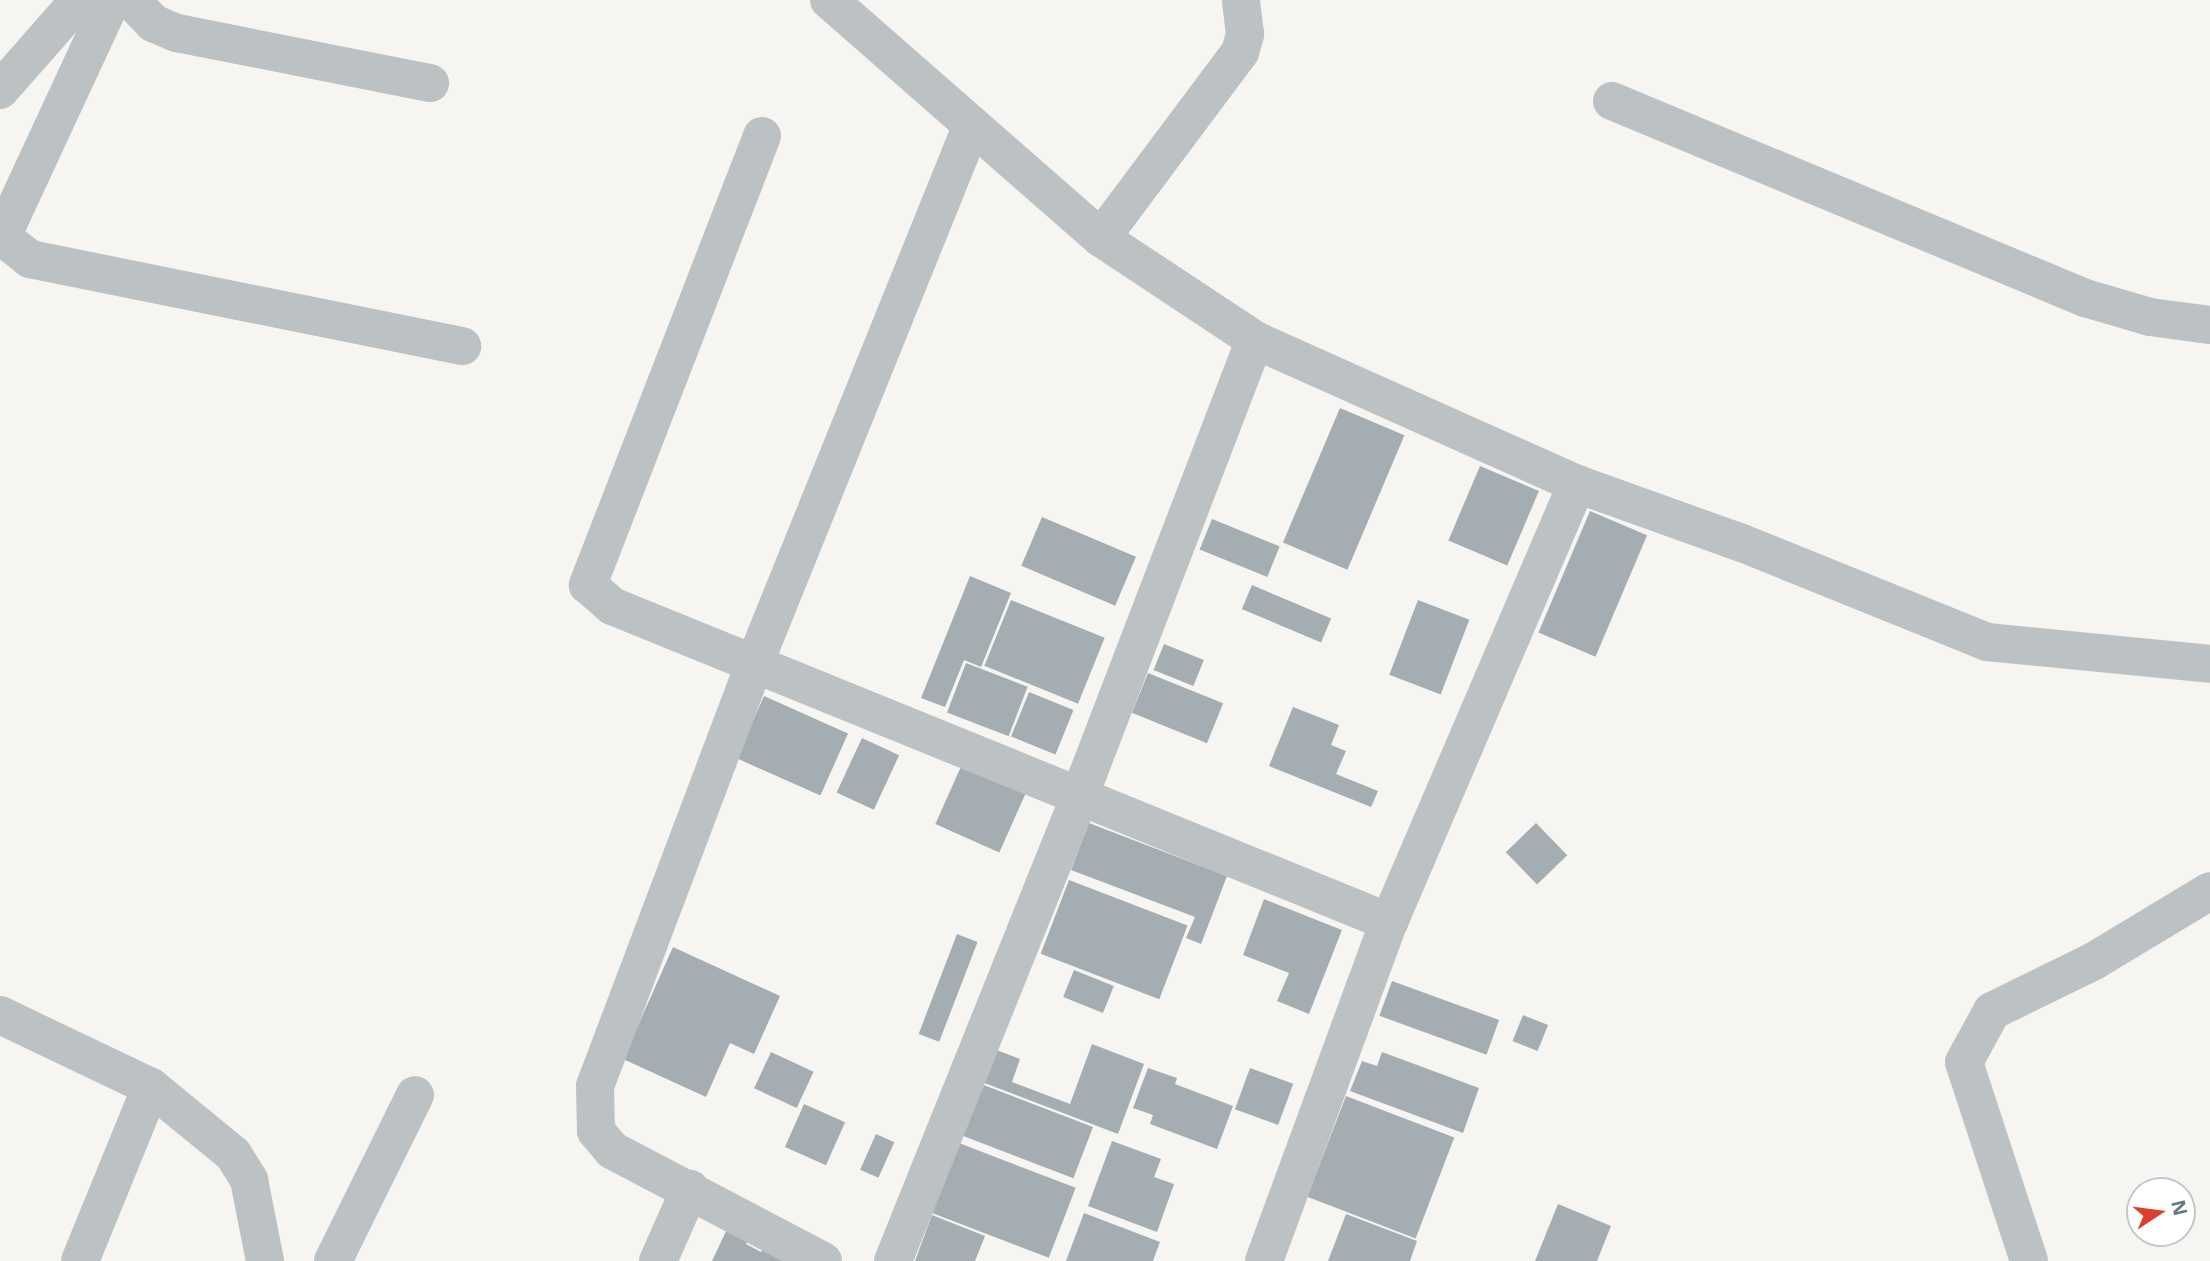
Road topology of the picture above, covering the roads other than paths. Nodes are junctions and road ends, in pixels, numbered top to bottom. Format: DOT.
graph roads {
  1 [pos="79,0"];
  2 [pos="112,0"];
  3 [pos="131,0"];
  4 [pos="829,0"];
  5 [pos="1241,0"];
  6 [pos="430,83"];
  7 [pos="0,90"];
  8 [pos="1612,101"];
  9 [pos="972,125"];
  10 [pos="762,136"];
  11 [pos="1,239"];
  12 [pos="1101,239"];
  13 [pos="2210,325"];
  14 [pos="1255,340"];
  15 [pos="462,346"];
  16 [pos="1577,484"];
  17 [pos="755,662"];
  18 [pos="2210,664"];
  19 [pos="1079,800"];
  20 [pos="2210,891"];
  21 [pos="1389,922"];
  22 [pos="0,1015"];
  23 [pos="152,1087"];
  24 [pos="415,1095"];
  25 [pos="690,1189"];
  26 [pos="79,1261"];
  27 [pos="265,1261"];
  28 [pos="333,1261"];
  29 [pos="658,1261"];
  30 [pos="823,1261"];
  31 [pos="893,1261"];
  32 [pos="1264,1261"];
  33 [pos="2029,1261"];
  1 -- 7 [label="street"];
  2 -- 11 [label="street"];
  3 -- 6 [label="street"];
  4 -- 9 [label="street"];
  5 -- 12 [label="street"];
  8 -- 13 [label="street"];
  9 -- 12 [label="street"];
  9 -- 17 [label="street"];
  10 -- 17 [label="street"];
  11 -- 15 [label="street"];
  12 -- 14 [label="street"];
  14 -- 16 [label="street"];
  14 -- 19 [label="street"];
  16 -- 18 [label="street"];
  16 -- 21 [label="street"];
  17 -- 19 [label="street"];
  17 -- 25 [label="street"];
  19 -- 21 [label="street"];
  19 -- 31 [label="street"];
  20 -- 33 [label="street"];
  21 -- 32 [label="street"];
  22 -- 23 [label="street"];
  23 -- 26 [label="street"];
  23 -- 27 [label="street"];
  24 -- 28 [label="street"];
  25 -- 29 [label="street"];
  25 -- 30 [label="street"];
}
